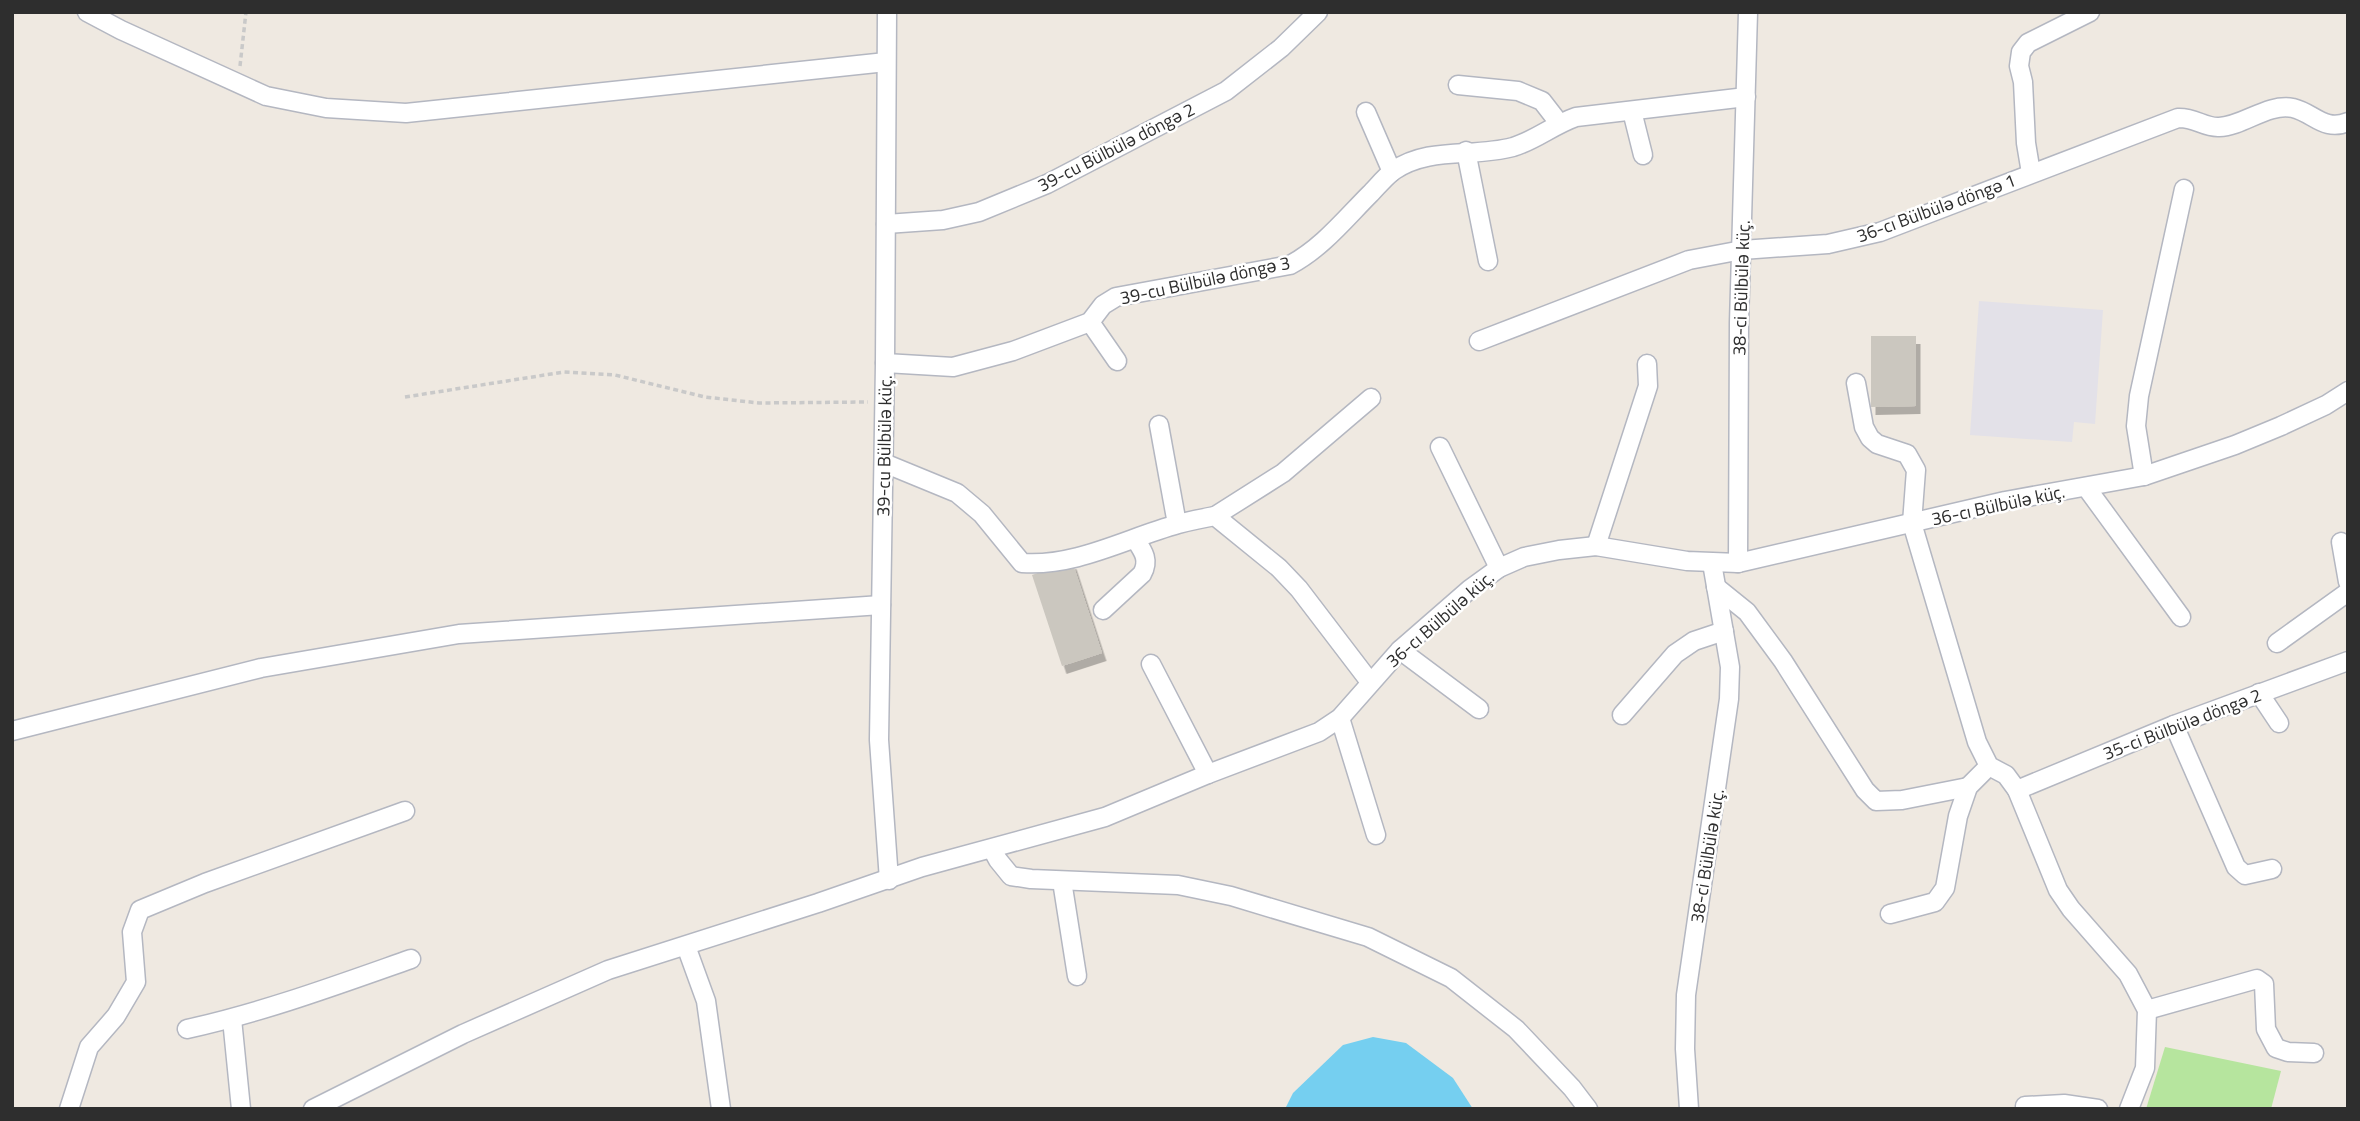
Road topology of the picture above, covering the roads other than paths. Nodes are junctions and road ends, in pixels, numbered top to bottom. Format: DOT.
graph roads {
  1 [pos="87,12"];
  2 [pos="887,12"];
  3 [pos="1318,12"];
  4 [pos="1748,12"];
  5 [pos="2090,12"];
  6 [pos="2052,20"];
  7 [pos="886,62"];
  8 [pos="1458,85"];
  9 [pos="1746,97"];
  10 [pos="1632,111"];
  11 [pos="1366,112"];
  12 [pos="2348,122"];
  13 [pos="1559,123"];
  14 [pos="1466,151"];
  15 [pos="1643,155"];
  16 [pos="1392,172"];
  17 [pos="2031,173"];
  18 [pos="2183,189"];
  19 [pos="886,224"];
  20 [pos="1742,250"];
  21 [pos="1488,261"];
  22 [pos="1090,322"];
  23 [pos="1479,341"];
  24 [pos="1117,361"];
  25 [pos="885,363"];
  26 [pos="1647,364"];
  27 [pos="1856,383"];
  28 [pos="2348,391"];
  29 [pos="1371,398"];
  30 [pos="1159,425"];
  31 [pos="1440,447"];
  32 [pos="884,463"];
  33 [pos="2144,476"];
  34 [pos="2086,487"];
  35 [pos="1215,516"];
  36 [pos="1912,523"];
  37 [pos="1177,524"];
  38 [pos="1135,539"];
  39 [pos="2341,542"];
  40 [pos="1596,546"];
  41 [pos="1712,563"];
  42 [pos="1738,564"];
  43 [pos="1499,568"];
  44 [pos="2348,582"];
  45 [pos="1716,586"];
  46 [pos="2348,592"];
  47 [pos="881,604"];
  48 [pos="1103,610"];
  49 [pos="2181,617"];
  50 [pos="1724,631"];
  51 [pos="2277,643"];
  52 [pos="1400,650"];
  53 [pos="2348,661"];
  54 [pos="1150,664"];
  55 [pos="1370,682"];
  56 [pos="2259,694"];
  57 [pos="1479,709"];
  58 [pos="1622,715"];
  59 [pos="1340,718"];
  60 [pos="2280,723"];
  61 [pos="2174,724"];
  62 [pos="12,731"];
  63 [pos="1989,766"];
  64 [pos="1208,774"];
  65 [pos="1968,786"];
  66 [pos="2017,790"];
  67 [pos="405,811"];
  68 [pos="1376,835"];
  69 [pos="992,849"];
  70 [pos="2272,869"];
  71 [pos="889,880"];
  72 [pos="1062,881"];
  73 [pos="1890,914"];
  74 [pos="686,946"];
  75 [pos="411,959"];
  76 [pos="1077,976"];
  77 [pos="2147,1010"];
  78 [pos="232,1019"];
  79 [pos="187,1029"];
  80 [pos="2314,1053"];
  81 [pos="2025,1106"];
  82 [pos="69,1109"];
  83 [pos="242,1109"];
  84 [pos="313,1109"];
  85 [pos="722,1109"];
  86 [pos="1588,1109"];
  87 [pos="1689,1109"];
  88 [pos="2098,1109"];
  89 [pos="2129,1109"];
  1 -- 7 [label="street"];
  2 -- 7 [label="street, 39-cu Bülbülə küç."];
  3 -- 19 [label="street, 39-cu Bülbülə döngə 2"];
  4 -- 9 [label="street, 38-ci Bülbülə küç."];
  5 -- 6 [label="street"];
  6 -- 17 [label="street"];
  7 -- 19 [label="street, 39-cu Bülbülə küç."];
  8 -- 13 [label="street"];
  9 -- 10 [label="street, 39-cu Bülbülə döngə 3"];
  9 -- 20 [label="street, 38-ci Bülbülə küç."];
  10 -- 13 [label="street, 39-cu Bülbülə döngə 3"];
  10 -- 15 [label="street"];
  11 -- 16 [label="street"];
  12 -- 17 [label="street, 36-cı Bülbülə döngə 1"];
  13 -- 14 [label="street, 39-cu Bülbülə döngə 3"];
  14 -- 16 [label="street, 39-cu Bülbülə döngə 3"];
  14 -- 21 [label="street"];
  16 -- 22 [label="street, 39-cu Bülbülə döngə 3"];
  17 -- 20 [label="street, 36-cı Bülbülə döngə 1"];
  18 -- 33 [label="street"];
  19 -- 25 [label="street, 39-cu Bülbülə küç."];
  20 -- 23 [label="street, 36-cı Bülbülə döngə 1"];
  20 -- 42 [label="street, 38-ci Bülbülə küç."];
  22 -- 24 [label="street"];
  22 -- 25 [label="street, 39-cu Bülbülə döngə 3"];
  25 -- 32 [label="street, 39-cu Bülbülə küç."];
  26 -- 40 [label="street"];
  27 -- 36 [label="street"];
  28 -- 33 [label="street, 36-cı Bülbülə küç."];
  29 -- 35 [label="street"];
  30 -- 37 [label="street"];
  31 -- 43 [label="street"];
  32 -- 38 [label="street"];
  32 -- 47 [label="street, 39-cu Bülbülə küç."];
  33 -- 34 [label="street, 36-cı Bülbülə küç."];
  34 -- 36 [label="street, 36-cı Bülbülə küç."];
  34 -- 49 [label="street"];
  35 -- 37 [label="street"];
  35 -- 55 [label="street"];
  36 -- 42 [label="street, 36-cı Bülbülə küç."];
  36 -- 63 [label="street"];
  37 -- 38 [label="street"];
  38 -- 48 [label="street"];
  39 -- 44 [label="street"];
  40 -- 41 [label="street, 36-cı Bülbülə küç."];
  40 -- 43 [label="street, 36-cı Bülbülə küç."];
  41 -- 42 [label="street, 36-cı Bülbülə küç."];
  41 -- 45 [label="street, 38-ci Bülbülə küç."];
  43 -- 52 [label="street, 36-cı Bülbülə küç."];
  45 -- 50 [label="street, 38-ci Bülbülə küç."];
  45 -- 65 [label="street"];
  46 -- 51 [label="street"];
  47 -- 62 [label="street"];
  47 -- 71 [label="street, 39-cu Bülbülə küç."];
  50 -- 58 [label="street"];
  50 -- 87 [label="street, 38-ci Bülbülə küç."];
  52 -- 55 [label="street, 36-cı Bülbülə küç."];
  52 -- 57 [label="street"];
  53 -- 56 [label="street, 35-ci Bülbülə döngə 2"];
  54 -- 64 [label="street"];
  55 -- 59 [label="street, 36-cı Bülbülə küç."];
  56 -- 60 [label="street"];
  56 -- 61 [label="street, 35-ci Bülbülə döngə 2"];
  59 -- 64 [label="street, 36-cı Bülbülə küç."];
  59 -- 68 [label="street"];
  61 -- 66 [label="street, 35-ci Bülbülə döngə 2"];
  61 -- 70 [label="street"];
  63 -- 65 [label="street"];
  63 -- 66 [label="street"];
  64 -- 69 [label="street, 36-cı Bülbülə küç."];
  65 -- 73 [label="street"];
  66 -- 77 [label="street"];
  67 -- 82 [label="street"];
  69 -- 71 [label="street, 36-cı Bülbülə küç."];
  69 -- 72 [label="street"];
  71 -- 74 [label="street, 36-cı Bülbülə küç."];
  72 -- 76 [label="street"];
  72 -- 86 [label="street"];
  74 -- 84 [label="street, 36-cı Bülbülə küç."];
  74 -- 85 [label="street"];
  75 -- 78 [label="street"];
  77 -- 80 [label="street"];
  77 -- 89 [label="street"];
  78 -- 79 [label="street"];
  78 -- 83 [label="street"];
  81 -- 88 [label="street"];
}
